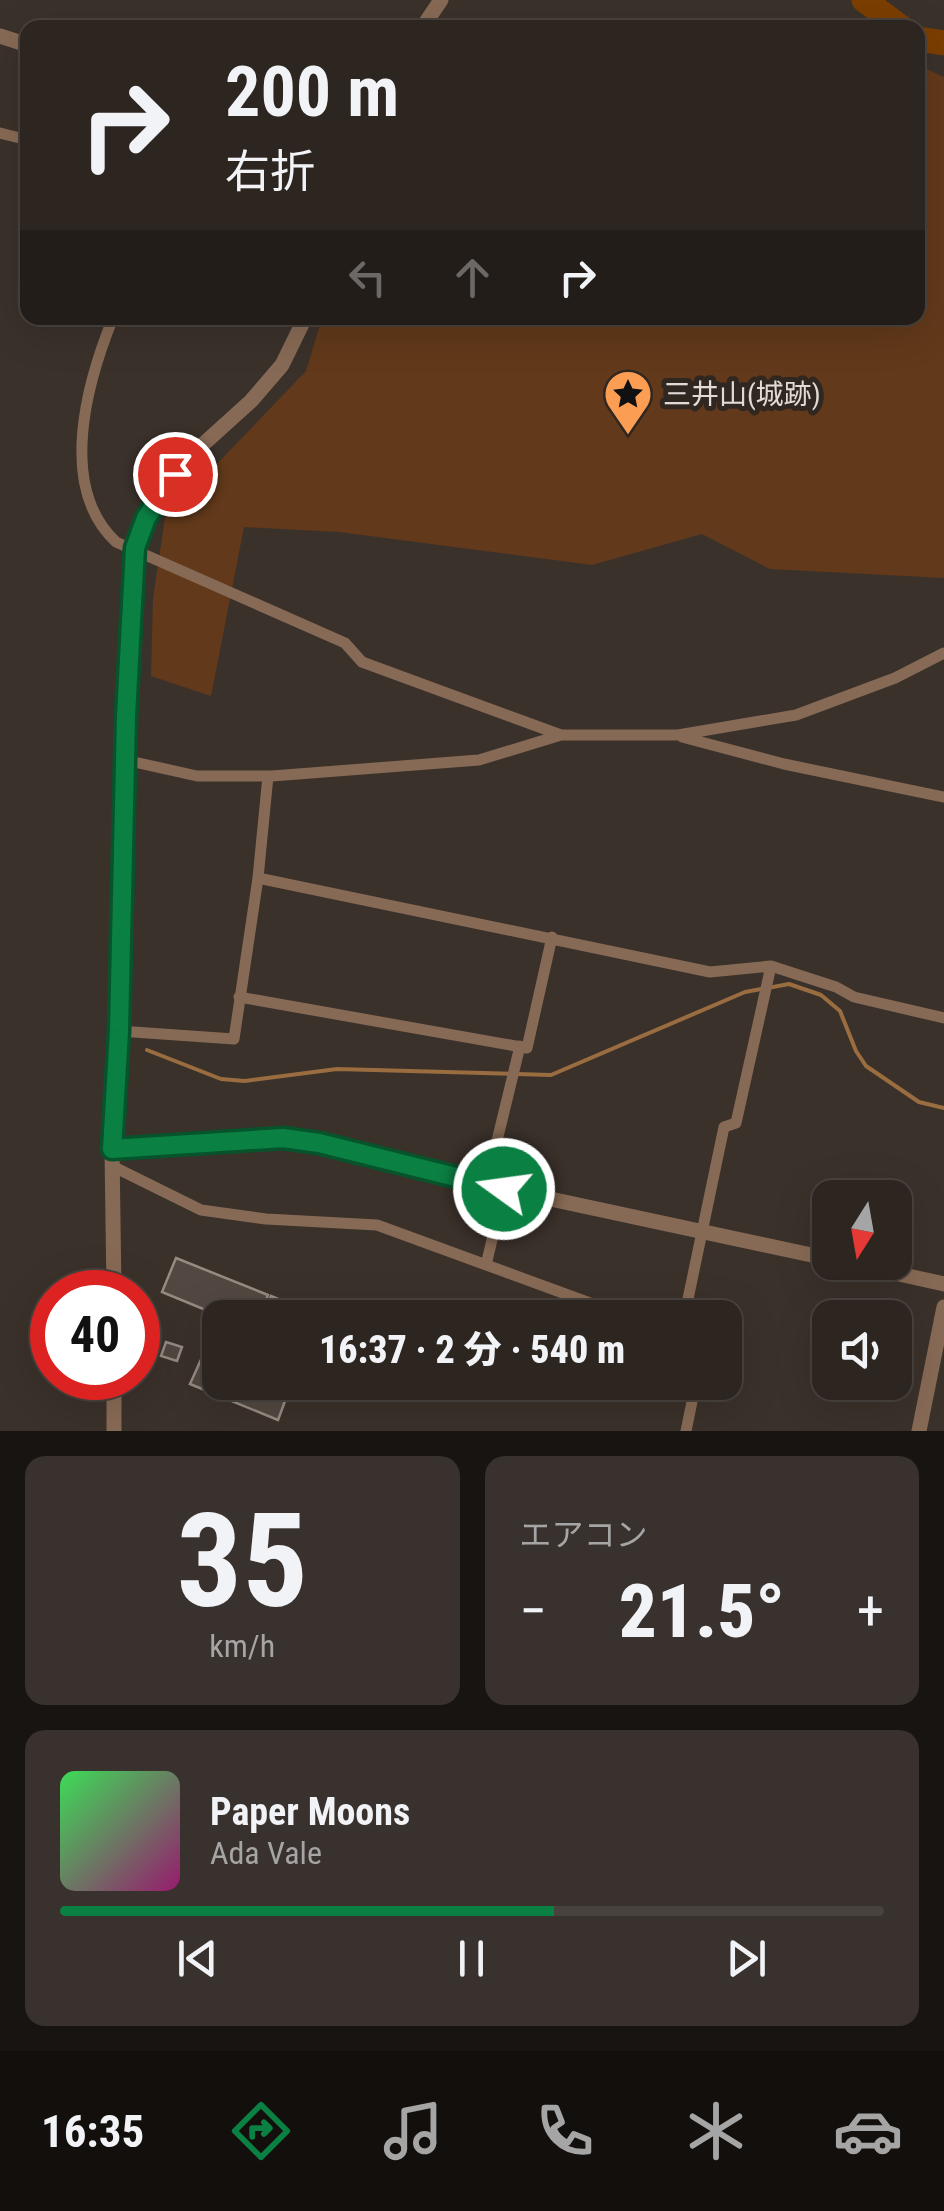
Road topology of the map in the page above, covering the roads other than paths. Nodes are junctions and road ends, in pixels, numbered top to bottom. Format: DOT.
graph roads {
  1 [pos="111,325"];
  2 [pos="302,325"];
  3 [pos="135,548"];
  4 [pos="944,653"];
  5 [pos="561,735"];
  6 [pos="678,735"];
  7 [pos="125,760"];
  8 [pos="268,776"];
  9 [pos="944,797"];
  10 [pos="258,878"];
  11 [pos="552,937"];
  12 [pos="771,966"];
  13 [pos="239,997"];
  14 [pos="944,1018"];
  15 [pos="119,1031"];
  16 [pos="520,1046"];
  17 [pos="112,1149"];
  18 [pos="112,1166"];
  19 [pos="504,1189"];
  20 [pos="702,1231"];
  21 [pos="812,1255"];
  22 [pos="486,1265"];
  23 [pos="114,1270"];
  24 [pos="912,1277"];
  25 [pos="944,1284"];
  26 [pos="582,1300"];
  27 [pos="688,1300"];
  28 [pos="944,1307"];
  29 [pos="114,1400"];
  30 [pos="692,1400"];
  31 [pos="114,1431"];
  32 [pos="686,1431"];
  33 [pos="918,1431"];
  1 -- 3 [label="street"];
  2 -- 3 [label="street"];
  3 -- 5 [label="street"];
  3 -- 7 [label="street"];
  4 -- 6 [label="street"];
  5 -- 6 [label="street"];
  5 -- 8 [label="street"];
  6 -- 9 [label="street"];
  7 -- 8 [label="street"];
  7 -- 15 [label="street"];
  8 -- 10 [label="street"];
  10 -- 11 [label="street"];
  10 -- 13 [label="street"];
  11 -- 12 [label="street"];
  11 -- 16 [label="street"];
  12 -- 14 [label="street"];
  12 -- 20 [label="street"];
  13 -- 15 [label="street"];
  13 -- 16 [label="street"];
  15 -- 17 [label="street"];
  16 -- 19 [label="street"];
  17 -- 18 [label="street"];
  17 -- 19 [label="street"];
  18 -- 22 [label="street"];
  18 -- 23 [label="street"];
  19 -- 20 [label="street"];
  19 -- 22 [label="street"];
  20 -- 21 [label="street"];
  20 -- 27 [label="street"];
  22 -- 26 [label="street"];
  24 -- 25 [label="street"];
  28 -- 33 [label="street"];
  29 -- 31 [label="street"];
  30 -- 32 [label="street"];
}
